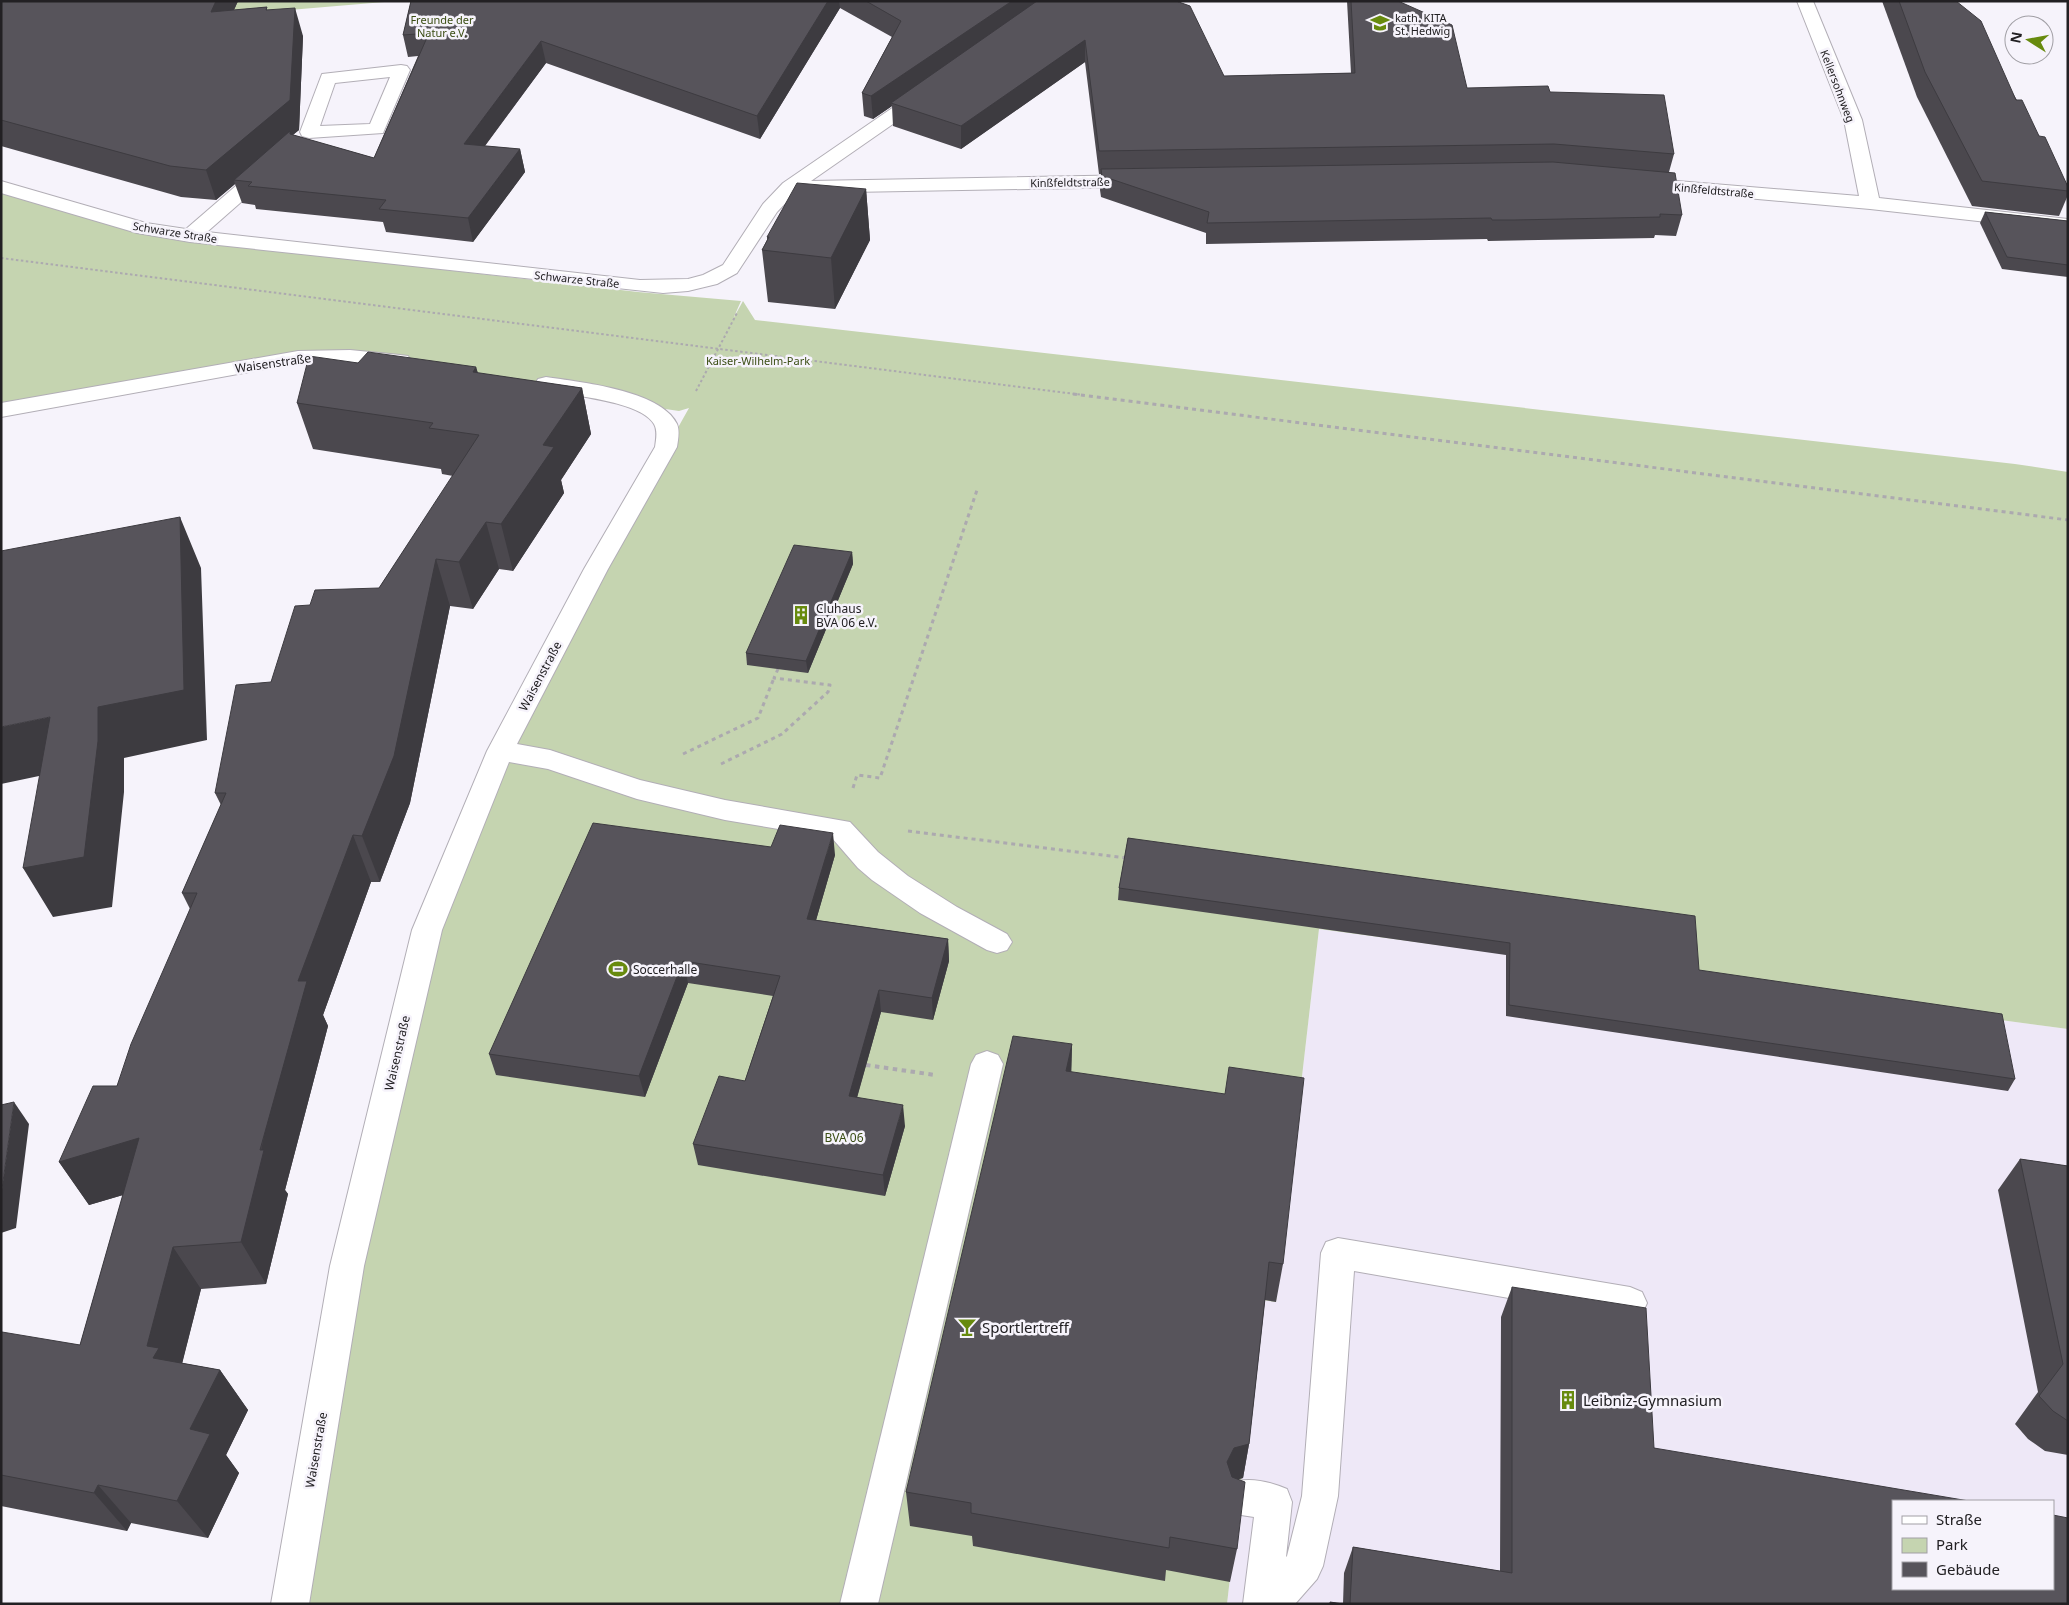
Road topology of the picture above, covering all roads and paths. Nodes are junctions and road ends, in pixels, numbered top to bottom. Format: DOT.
graph roads {
  1 [pos="1805,1"];
  2 [pos="936,86"];
  3 [pos="308,132"];
  4 [pos="294,145"];
  5 [pos="279,158"];
  6 [pos="1159,181"];
  7 [pos="1627,182"];
  8 [pos="790,186"];
  9 [pos="1,187"];
  10 [pos="1870,204"];
  11 [pos="2068,225"];
  12 [pos="190,236"];
  13 [pos="2,258"];
  14 [pos="719,348"];
  15 [pos="422,364"];
  16 [pos="524,380"];
  17 [pos="1,410"];
  18 [pos="665,422"];
  19 [pos="977,490"];
  20 [pos="2068,520"];
  21 [pos="778,669"];
  22 [pos="774,678"];
  23 [pos="500,751"];
  24 [pos="715,767"];
  25 [pos="637,789"];
  26 [pos="845,835"];
  27 [pos="1126,858"];
  28 [pos="997,942"];
  29 [pos="866,1065"];
  30 [pos="985,1073"];
  31 [pos="1630,1303"];
  32 [pos="1241,1497"];
  33 [pos="290,1604"];
  34 [pos="859,1604"];
  35 [pos="1262,1604"];
  36 [pos="1268,1604"];
  1 -- 10 [label="street, Kellersohnweg"];
  2 -- 8 [label="street, Schwarze Straße"];
  3 -- 3 [label="street"];
  3 -- 4 [label="street"];
  5 -- 12 [label="street"];
  6 -- 8 [label="street, Kinßfeldtstraße"];
  7 -- 10 [label="street, Kinßfeldtstraße"];
  8 -- 12 [label="street, Schwarze Straße"];
  9 -- 12 [label="street, Schwarze Straße"];
  10 -- 11 [label="street, Kinßfeldtstraße"];
  13 -- 14 [label="path"];
  14 -- 18 [label="path"];
  14 -- 20 [label="path"];
  15 -- 17 [label="street, Waisenstraße"];
  16 -- 18 [label="street"];
  18 -- 23 [label="street, Waisenstraße"];
  19 -- 26 [label="path"];
  21 -- 22 [label="path"];
  22 -- 24 [label="path"];
  22 -- 25 [label="path"];
  23 -- 25 [label="street"];
  23 -- 33 [label="street, Waisenstraße"];
  25 -- 26 [label="street"];
  26 -- 27 [label="path"];
  26 -- 28 [label="street"];
  29 -- 30 [label="path"];
  30 -- 34 [label="street"];
  31 -- 36 [label="street"];
  32 -- 35 [label="street"];
}
